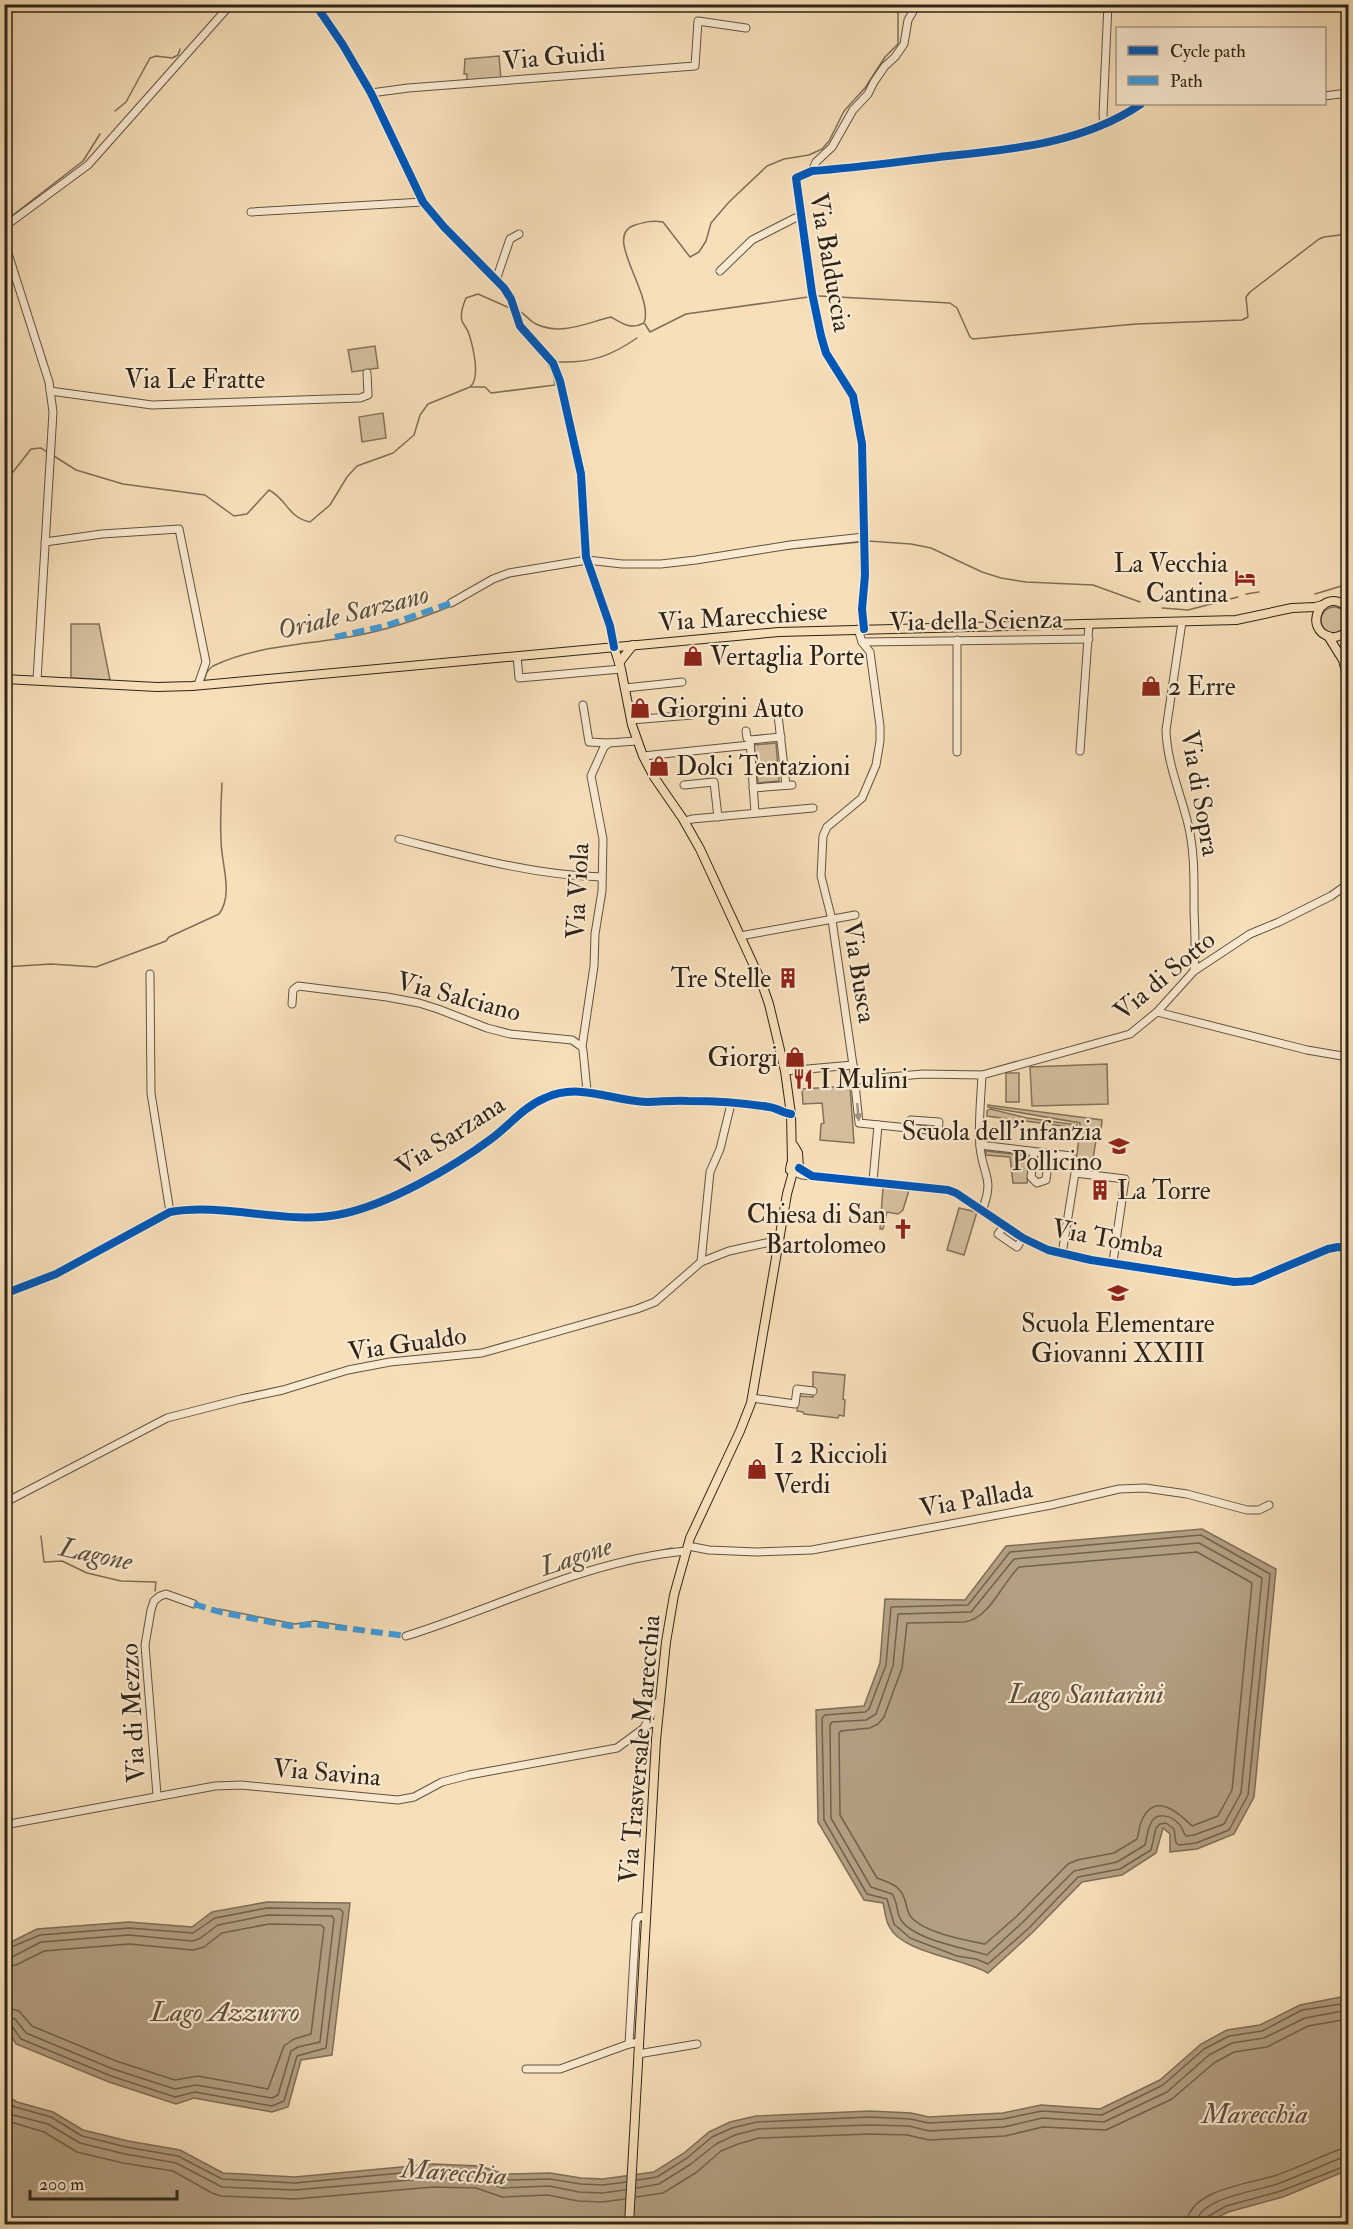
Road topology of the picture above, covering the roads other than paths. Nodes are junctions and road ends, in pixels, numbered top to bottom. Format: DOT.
graph roads {
  1 [pos="231,4"];
  2 [pos="315,4"];
  3 [pos="920,4"];
  4 [pos="1108,4"];
  5 [pos="746,28"];
  6 [pos="371,93"];
  7 [pos="1348,93"];
  8 [pos="1326,96"];
  9 [pos="1139,105"];
  10 [pos="1104,123"];
  11 [pos="812,171"];
  12 [pos="423,202"];
  13 [pos="252,212"];
  14 [pos="802,218"];
  15 [pos="4,227"];
  16 [pos="519,234"];
  17 [pos="4,241"];
  18 [pos="720,271"];
  19 [pos="496,280"];
  20 [pos="367,373"];
  21 [pos="50,391"];
  22 [pos="864,537"];
  23 [pos="45,542"];
  24 [pos="587,560"];
  25 [pos="1338,601"];
  26 [pos="1348,601"];
  27 [pos="451,603"];
  28 [pos="1323,605"];
  29 [pos="1292,608"];
  30 [pos="1348,608"];
  31 [pos="1182,622"];
  32 [pos="1316,622"];
  33 [pos="1089,624"];
  34 [pos="861,629"];
  35 [pos="1347,632"];
  36 [pos="1328,636"];
  37 [pos="1089,639"];
  38 [pos="957,640"];
  39 [pos="862,642"];
  40 [pos="633,645"];
  41 [pos="614,646"];
  42 [pos="517,656"];
  43 [pos="1343,660"];
  44 [pos="620,666"];
  45 [pos="4,678"];
  46 [pos="37,680"];
  47 [pos="1348,681"];
  48 [pos="682,682"];
  49 [pos="198,686"];
  50 [pos="625,688"];
  51 [pos="583,705"];
  52 [pos="778,715"];
  53 [pos="692,716"];
  54 [pos="631,720"];
  55 [pos="746,731"];
  56 [pos="781,737"];
  57 [pos="636,741"];
  58 [pos="609,743"];
  59 [pos="750,743"];
  60 [pos="1080,751"];
  61 [pos="957,752"];
  62 [pos="643,756"];
  63 [pos="684,785"];
  64 [pos="753,788"];
  65 [pos="813,808"];
  66 [pos="755,813"];
  67 [pos="718,817"];
  68 [pos="685,821"];
  69 [pos="399,839"];
  70 [pos="601,877"];
  71 [pos="1348,884"];
  72 [pos="855,915"];
  73 [pos="832,920"];
  74 [pos="740,936"];
  75 [pos="1194,971"];
  76 [pos="150,974"];
  77 [pos="292,1004"];
  78 [pos="1157,1012"];
  79 [pos="582,1047"];
  80 [pos="1348,1057"];
  81 [pos="853,1065"];
  82 [pos="785,1071"];
  83 [pos="982,1075"];
  84 [pos="855,1080"];
  85 [pos="586,1091"];
  86 [pos="731,1104"];
  87 [pos="791,1114"];
  88 [pos="878,1125"];
  89 [pos="911,1128"];
  90 [pos="981,1145"];
  91 [pos="1034,1152"];
  92 [pos="1049,1154"];
  93 [pos="1071,1156"];
  94 [pos="794,1168"];
  95 [pos="873,1181"];
  96 [pos="982,1211"];
  97 [pos="170,1212"];
  98 [pos="1004,1226"];
  99 [pos="1023,1238"];
  100 [pos="780,1240"];
  101 [pos="1348,1249"];
  102 [pos="1062,1254"];
  103 [pos="701,1262"];
  104 [pos="1113,1262"];
  105 [pos="4,1294"];
  106 [pos="813,1392"];
  107 [pos="752,1398"];
  108 [pos="4,1503"];
  109 [pos="1269,1504"];
  110 [pos="687,1548"];
  111 [pos="194,1604"];
  112 [pos="406,1636"];
  113 [pos="659,1699"];
  114 [pos="657,1727"];
  115 [pos="638,1734"];
  116 [pos="158,1795"];
  117 [pos="4,1825"];
  118 [pos="646,1916"];
  119 [pos="639,2042"];
  120 [pos="629,2044"];
  121 [pos="697,2044"];
  122 [pos="638,2054"];
  123 [pos="526,2069"];
  124 [pos="629,2224"];
  1 -- 15 [label="street"];
  2 -- 6 [label="street"];
  3 -- 11 [label="street"];
  4 -- 10 [label="street"];
  5 -- 6 [label="street, Via Guidi"];
  6 -- 12 [label="street"];
  7 -- 8 [label="street"];
  9 -- 10 [label="street, Via Balduccia"];
  10 -- 11 [label="street, Via Balduccia"];
  11 -- 14 [label="street, Via Balduccia"];
  12 -- 13 [label="street"];
  12 -- 19 [label="street"];
  14 -- 18 [label="street"];
  14 -- 22 [label="street, Via Balduccia"];
  16 -- 19 [label="street"];
  17 -- 21 [label="street"];
  19 -- 24 [label="street"];
  20 -- 21 [label="street, Via Le Fratte"];
  21 -- 23 [label="street"];
  22 -- 24 [label="street"];
  22 -- 34 [label="street, Via Balduccia"];
  23 -- 46 [label="street"];
  23 -- 49 [label="street"];
  24 -- 27 [label="street"];
  24 -- 41 [label="street"];
  25 -- 26 [label="street"];
  25 -- 28 [label="main road, Via Marecchiese"];
  25 -- 30 [label="main road"];
  28 -- 29 [label="main road, Via Marecchiese"];
  28 -- 32 [label="main road"];
  29 -- 31 [label="main road, Via Marecchiese"];
  29 -- 32 [label="main road"];
  31 -- 33 [label="main road, Via Marecchiese"];
  31 -- 75 [label="street, Via di Sopra"];
  32 -- 36 [label="main road"];
  33 -- 34 [label="main road, Via Marecchiese"];
  33 -- 37 [label="street, Via della Scienza"];
  34 -- 39 [label="street, Via Busca"];
  34 -- 40 [label="main road, Via Marecchiese"];
  35 -- 36 [label="main road"];
  35 -- 43 [label="main road"];
  36 -- 43 [label="main road"];
  37 -- 38 [label="street, Via della Scienza"];
  37 -- 60 [label="street, Via della Scienza"];
  38 -- 39 [label="street, Via della Scienza"];
  38 -- 61 [label="street"];
  39 -- 73 [label="street, Via Busca"];
  40 -- 41 [label="main road, Via Marecchiese"];
  40 -- 44 [label="main road"];
  41 -- 42 [label="main road, Via Marecchiese"];
  41 -- 44 [label="main road"];
  42 -- 44 [label="street"];
  42 -- 49 [label="main road, Via Marecchiese"];
  43 -- 47 [label="main road"];
  44 -- 50 [label="main road"];
  45 -- 46 [label="main road, Via Marecchiese"];
  46 -- 49 [label="main road, Via Marecchiese"];
  48 -- 50 [label="street"];
  50 -- 54 [label="main road"];
  51 -- 58 [label="street"];
  52 -- 56 [label="street"];
  53 -- 54 [label="street"];
  54 -- 57 [label="main road"];
  55 -- 59 [label="street"];
  56 -- 59 [label="street"];
  56 -- 64 [label="street"];
  57 -- 58 [label="street"];
  57 -- 62 [label="main road"];
  58 -- 70 [label="street, Via Viola"];
  59 -- 62 [label="street"];
  59 -- 64 [label="street"];
  62 -- 68 [label="main road"];
  63 -- 67 [label="street"];
  64 -- 66 [label="street"];
  65 -- 66 [label="street"];
  66 -- 67 [label="street"];
  67 -- 68 [label="street"];
  68 -- 74 [label="main road"];
  69 -- 70 [label="street"];
  70 -- 79 [label="street, Via Viola"];
  71 -- 75 [label="street, Via di Sotto"];
  72 -- 73 [label="street"];
  73 -- 74 [label="street"];
  73 -- 81 [label="street, Via Busca"];
  74 -- 82 [label="main road"];
  75 -- 78 [label="street, Via di Sotto"];
  76 -- 97 [label="street"];
  77 -- 79 [label="street, Via Salciano"];
  78 -- 80 [label="street"];
  78 -- 83 [label="street, Via di Sotto"];
  79 -- 85 [label="street"];
  81 -- 82 [label="street"];
  81 -- 84 [label="street, Via Busca"];
  82 -- 87 [label="main road"];
  83 -- 84 [label="street"];
  83 -- 90 [label="street"];
  84 -- 88 [label="street, Via Busca, one-way"];
  85 -- 86 [label="street, Via Sarzana"];
  85 -- 97 [label="street, Via Sarzana"];
  86 -- 87 [label="street, Via Sarzana"];
  86 -- 103 [label="street"];
  87 -- 94 [label="main road, Via Trasversale Marecchia"];
  88 -- 89 [label="street"];
  88 -- 95 [label="street"];
  90 -- 91 [label="street"];
  90 -- 96 [label="street"];
  91 -- 92 [label="street"];
  91 -- 92 [label="street"];
  92 -- 93 [label="street"];
  94 -- 95 [label="street, Via Tomba"];
  94 -- 100 [label="main road, Via Trasversale Marecchia"];
  95 -- 96 [label="street, Via Tomba"];
  96 -- 98 [label="street, Via Tomba"];
  97 -- 105 [label="street, Via Sarzana"];
  98 -- 99 [label="street, Via Tomba"];
  98 -- 99 [label="street, Via Tomba"];
  99 -- 102 [label="street, Via Tomba"];
  100 -- 103 [label="street, Via Gualdo"];
  100 -- 107 [label="main road, Via Trasversale Marecchia"];
  101 -- 104 [label="street, Via Tomba"];
  102 -- 104 [label="street, Via Tomba"];
  102 -- 104 [label="street"];
  103 -- 108 [label="street, Via Gualdo"];
  106 -- 107 [label="street"];
  107 -- 110 [label="main road, Via Trasversale Marecchia"];
  109 -- 110 [label="street, Via Pallada"];
  110 -- 112 [label="street"];
  110 -- 113 [label="main road, Via Trasversale Marecchia"];
  111 -- 116 [label="street, Via di Mezzo"];
  113 -- 114 [label="main road, Via Trasversale Marecchia"];
  113 -- 115 [label="street, Via Savina"];
  114 -- 115 [label="street, Via Savina"];
  114 -- 118 [label="main road, Via Trasversale Marecchia"];
  115 -- 116 [label="street, Via Savina"];
  116 -- 117 [label="street, Via Savina"];
  118 -- 119 [label="main road, Via Trasversale Marecchia"];
  118 -- 120 [label="street, Via Trasversale Marecchia"];
  119 -- 120 [label="street"];
  119 -- 122 [label="main road, Via Trasversale Marecchia"];
  120 -- 123 [label="street"];
  121 -- 122 [label="street"];
  122 -- 124 [label="main road, Via Trasversale Marecchia"];
}
